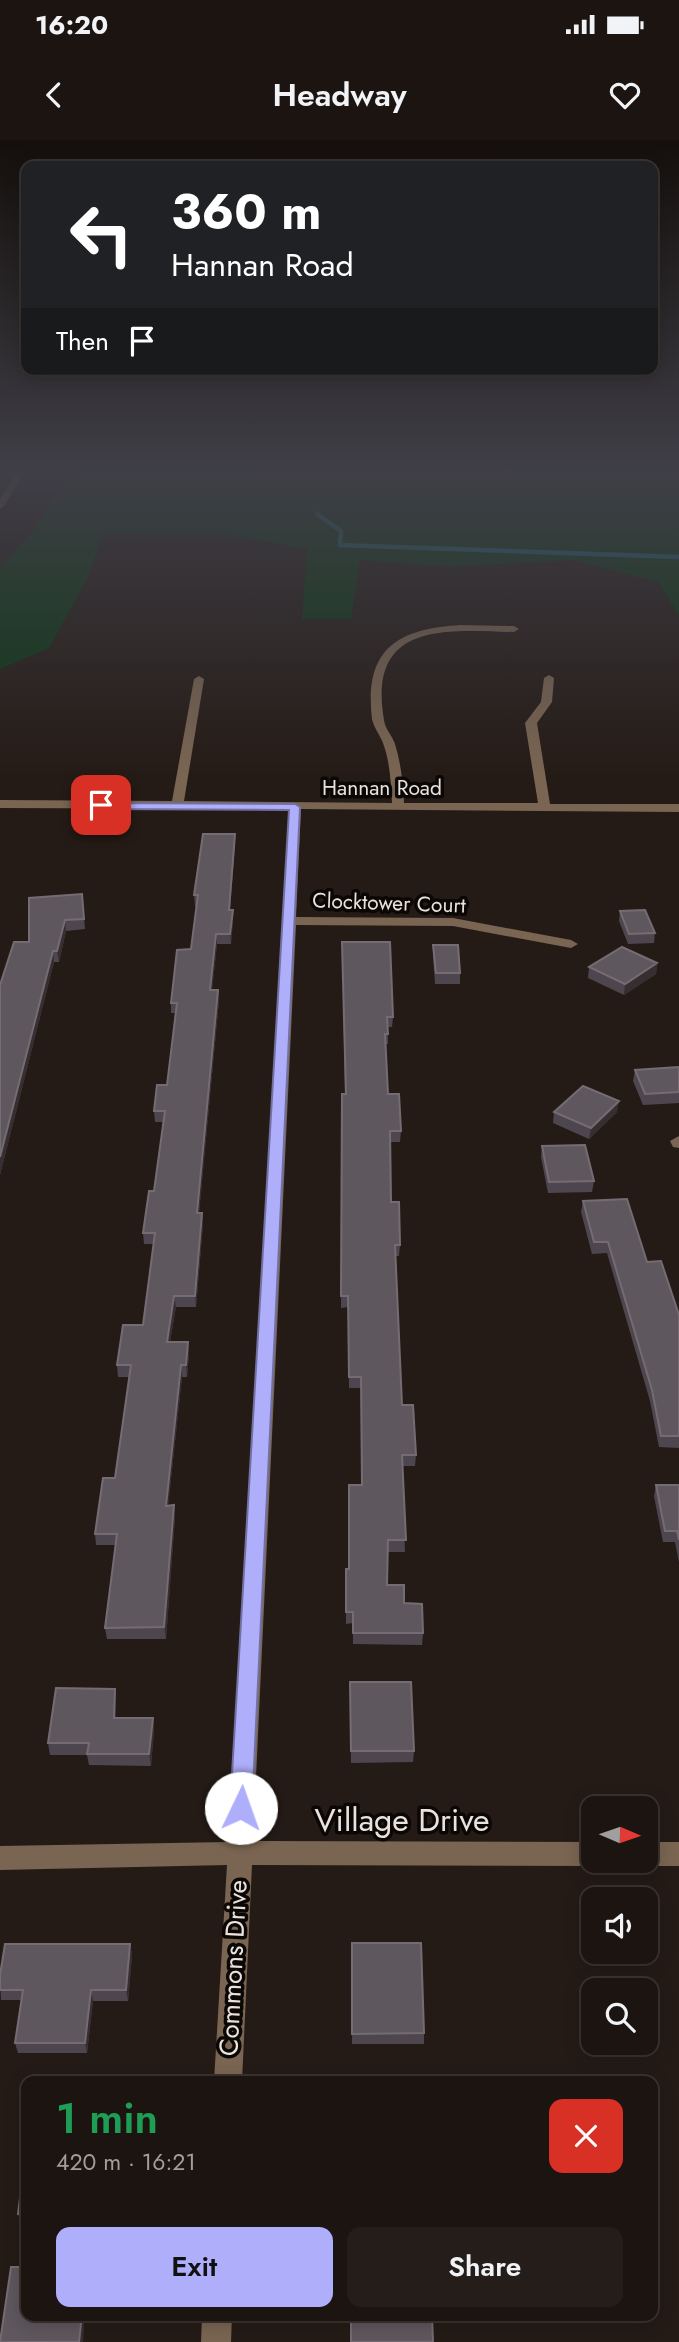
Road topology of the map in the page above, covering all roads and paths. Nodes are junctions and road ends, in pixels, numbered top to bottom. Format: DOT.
graph roads {
  1 [pos="514,629"];
  2 [pos="549,678"];
  3 [pos="199,679"];
  4 [pos="0,804"];
  5 [pos="177,806"];
  6 [pos="295,807"];
  7 [pos="398,807"];
  8 [pos="545,808"];
  9 [pos="679,808"];
  10 [pos="288,921"];
  11 [pos="571,944"];
  12 [pos="239,1853"];
  13 [pos="581,1854"];
  14 [pos="658,1854"];
  15 [pos="679,1854"];
  16 [pos="0,1858"];
  17 [pos="228,2076"];
  18 [pos="217,2321"];
  19 [pos="216,2342"];
  1 -- 7 [label="street"];
  2 -- 8 [label="street"];
  3 -- 5 [label="street"];
  4 -- 5 [label="street, Hannan Road"];
  5 -- 6 [label="street, Hannan Road"];
  6 -- 7 [label="street, Hannan Road"];
  6 -- 10 [label="street, Commons Drive"];
  7 -- 8 [label="street, Hannan Road"];
  8 -- 9 [label="street, Hannan Road"];
  10 -- 11 [label="street, Clocktower Court"];
  10 -- 12 [label="street, Commons Drive"];
  12 -- 13 [label="street, Village Drive"];
  12 -- 16 [label="street, Village Drive"];
  12 -- 17 [label="street, Commons Drive"];
  14 -- 15 [label="street"];
  18 -- 19 [label="street"];
}
